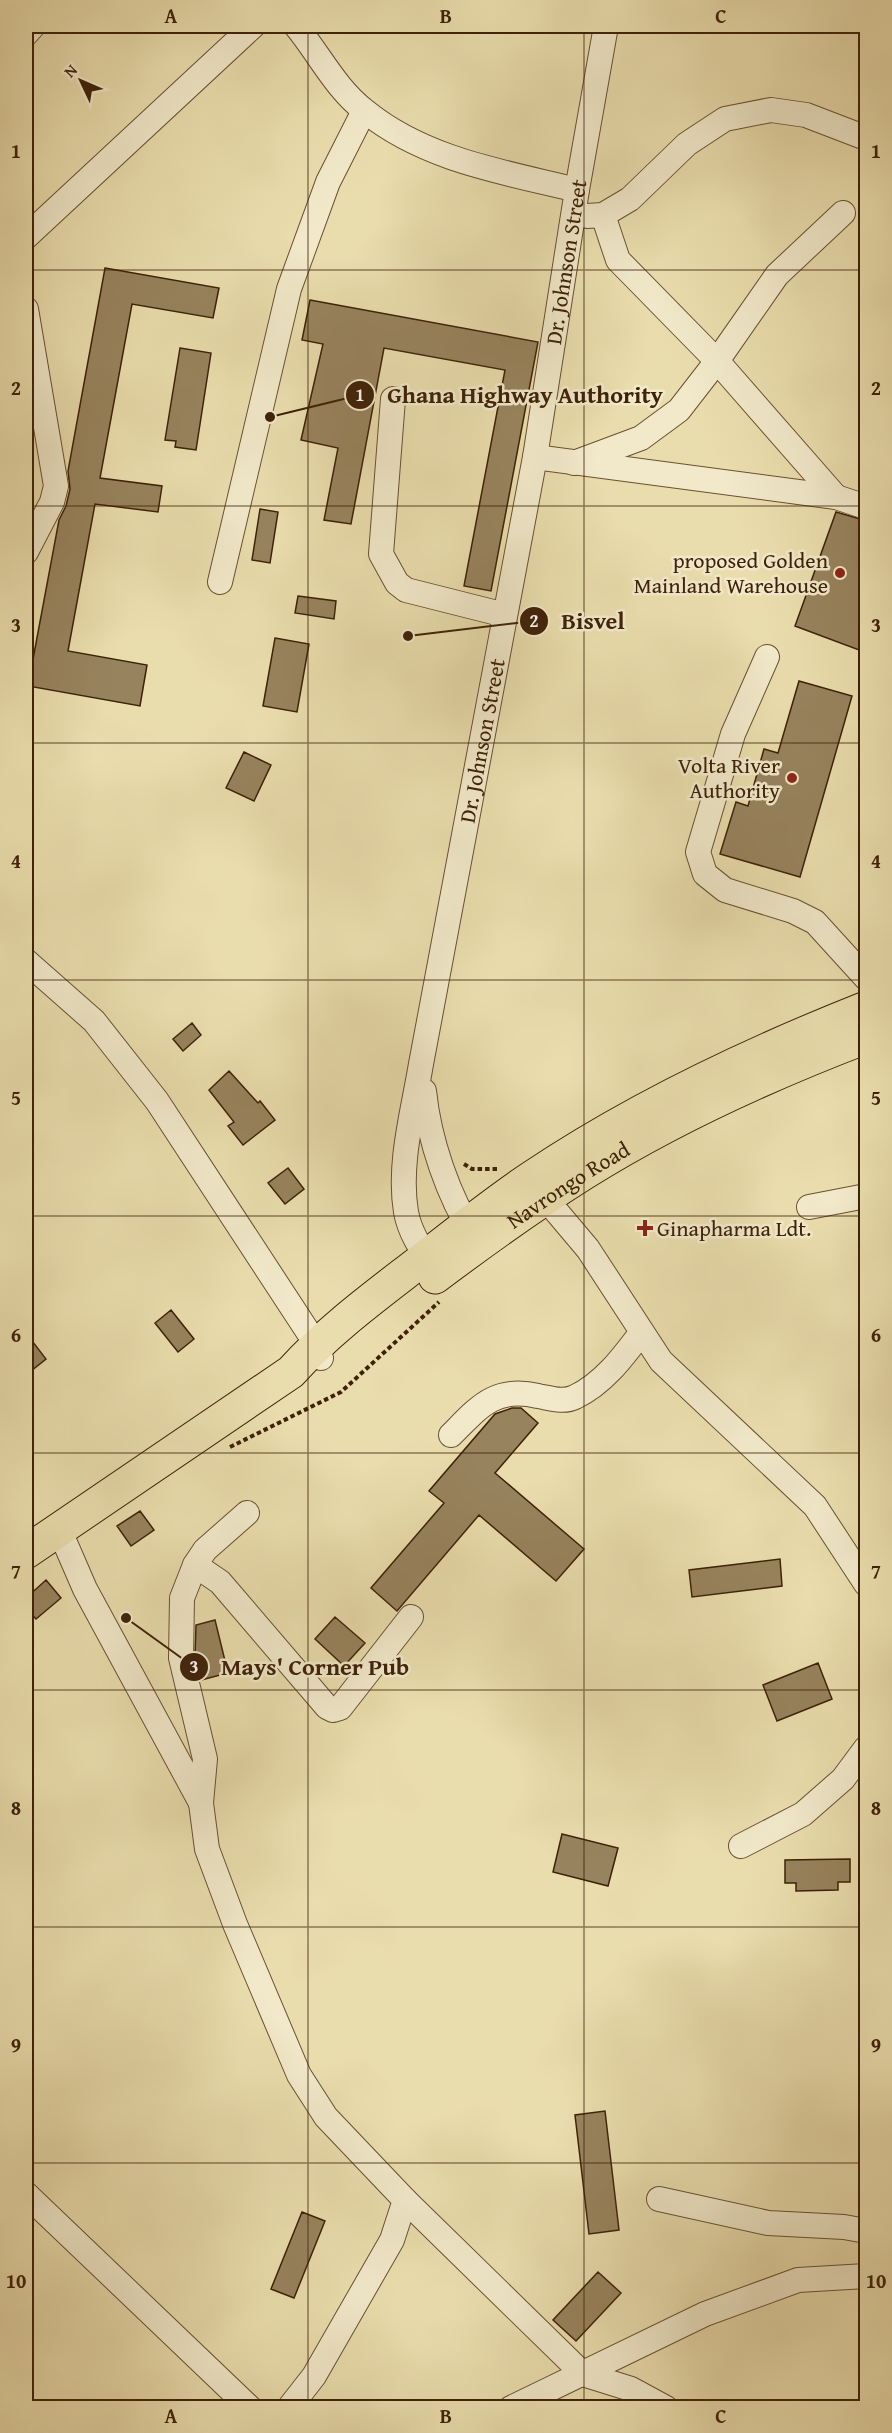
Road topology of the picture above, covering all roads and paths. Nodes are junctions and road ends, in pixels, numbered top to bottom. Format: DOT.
graph roads {
  1 [pos="33,26"];
  2 [pos="253,26"];
  3 [pos="606,26"];
  4 [pos="309,30"];
  5 [pos="26,34"];
  6 [pos="364,111"];
  7 [pos="867,138"];
  8 [pos="577,190"];
  9 [pos="843,213"];
  10 [pos="603,215"];
  11 [pos="573,218"];
  12 [pos="26,237"];
  13 [pos="26,309"];
  14 [pos="717,361"];
  15 [pos="393,399"];
  16 [pos="535,458"];
  17 [pos="574,463"];
  18 [pos="836,497"];
  19 [pos="867,507"];
  20 [pos="26,552"];
  21 [pos="220,582"];
  22 [pos="505,615"];
  23 [pos="767,657"];
  24 [pos="26,961"];
  25 [pos="867,978"];
  26 [pos="867,1008"];
  27 [pos="867,1037"];
  28 [pos="421,1065"];
  29 [pos="462,1163"];
  30 [pos="501,1170"];
  31 [pos="867,1196"];
  32 [pos="545,1198"];
  33 [pos="809,1207"];
  34 [pos="473,1234"];
  35 [pos="432,1265"];
  36 [pos="641,1333"];
  37 [pos="319,1352"];
  38 [pos="451,1435"];
  39 [pos="247,1513"];
  40 [pos="59,1529"];
  41 [pos="26,1552"];
  42 [pos="195,1564"];
  43 [pos="867,1584"];
  44 [pos="411,1617"];
  45 [pos="867,1748"];
  46 [pos="201,1803"];
  47 [pos="741,1846"];
  48 [pos="26,2194"];
  49 [pos="659,2199"];
  50 [pos="405,2200"];
  51 [pos="867,2231"];
  52 [pos="867,2276"];
  53 [pos="583,2374"];
  54 [pos="250,2408"];
  55 [pos="289,2408"];
  56 [pos="511,2408"];
  57 [pos="666,2408"];
  1 -- 5 [label="street"];
  2 -- 12 [label="street"];
  3 -- 8 [label="street, Dr. Johnson Street"];
  4 -- 6 [label="street"];
  6 -- 8 [label="street"];
  6 -- 21 [label="street"];
  7 -- 10 [label="street"];
  8 -- 11 [label="street, Dr. Johnson Street"];
  9 -- 14 [label="street"];
  10 -- 11 [label="street"];
  10 -- 14 [label="street"];
  11 -- 16 [label="street, Dr. Johnson Street"];
  13 -- 20 [label="street"];
  14 -- 17 [label="street"];
  14 -- 18 [label="street"];
  15 -- 22 [label="street"];
  16 -- 17 [label="street"];
  16 -- 22 [label="street, Dr. Johnson Street"];
  17 -- 18 [label="street"];
  18 -- 19 [label="street"];
  22 -- 28 [label="street, Dr. Johnson Street"];
  23 -- 25 [label="street"];
  24 -- 37 [label="street"];
  26 -- 34 [label="highway, Navrongo Road"];
  27 -- 32 [label="highway, Navrongo Road"];
  28 -- 34 [label="street, Dr. Johnson Street"];
  28 -- 35 [label="street, Dr. Johnson Street"];
  29 -- 30 [label="path"];
  31 -- 33 [label="street"];
  32 -- 34 [label="highway, Navrongo Road"];
  32 -- 36 [label="street"];
  34 -- 35 [label="highway, Navrongo Road"];
  35 -- 37 [label="highway, Navrongo Road"];
  36 -- 38 [label="street"];
  36 -- 43 [label="street"];
  37 -- 40 [label="highway, Navrongo Road"];
  39 -- 42 [label="street"];
  40 -- 41 [label="highway, Navrongo Road"];
  40 -- 46 [label="street"];
  42 -- 44 [label="street"];
  42 -- 46 [label="street"];
  45 -- 47 [label="street"];
  46 -- 50 [label="street"];
  48 -- 54 [label="street"];
  49 -- 51 [label="street"];
  50 -- 53 [label="street"];
  50 -- 55 [label="street"];
  52 -- 53 [label="street"];
  53 -- 56 [label="street"];
  53 -- 57 [label="street"];
}
